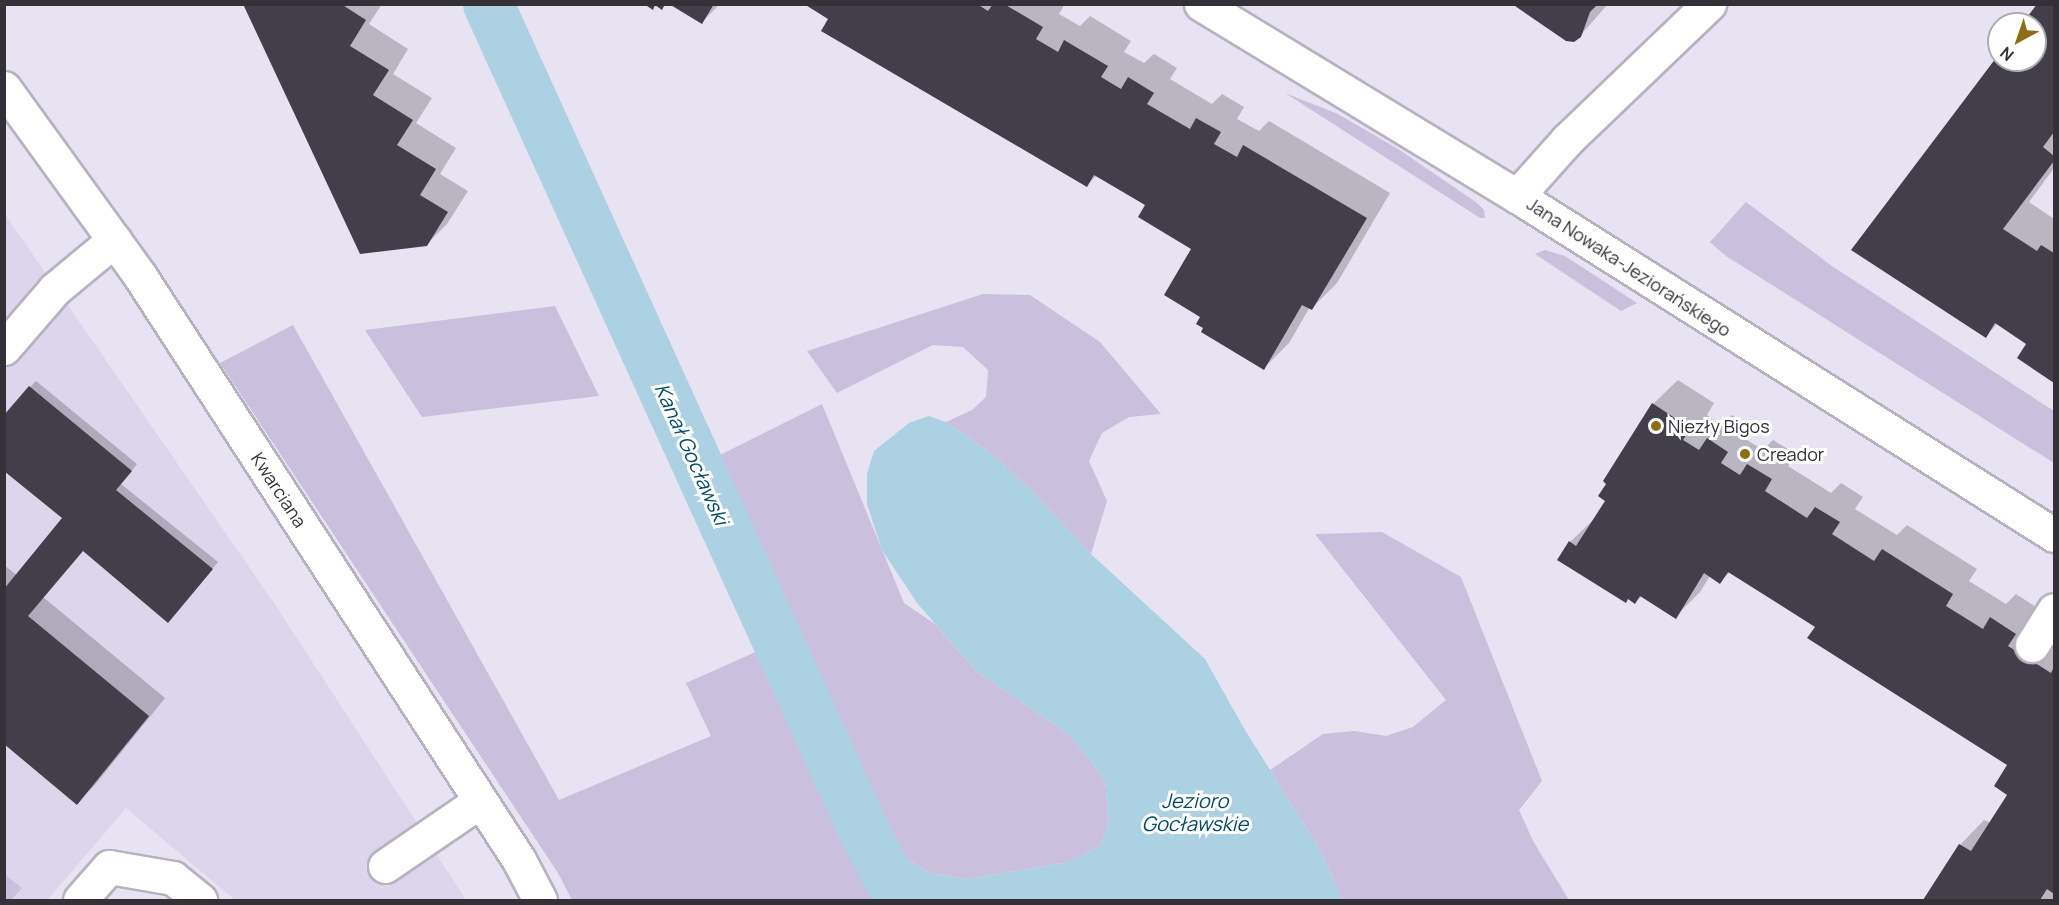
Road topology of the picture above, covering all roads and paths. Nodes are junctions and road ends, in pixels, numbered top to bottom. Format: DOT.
graph roads {
  1 [pos="1201,4"];
  2 [pos="1709,4"];
  3 [pos="4,88"];
  4 [pos="1517,196"];
  5 [pos="114,240"];
  6 [pos="4,348"];
  7 [pos="2055,535"];
  8 [pos="2055,610"];
  9 [pos="2032,645"];
  10 [pos="480,801"];
  11 [pos="385,866"];
  12 [pos="80,900"];
  13 [pos="200,900"];
  14 [pos="540,900"];
  1 -- 4 [label="street, Jana Nowaka-Jeziorańskiego"];
  2 -- 4 [label="street"];
  3 -- 5 [label="street, Kwarciana"];
  4 -- 7 [label="street, Jana Nowaka-Jeziorańskiego"];
  5 -- 6 [label="street"];
  5 -- 10 [label="street, Kwarciana"];
  8 -- 9 [label="street"];
  10 -- 11 [label="street"];
  10 -- 14 [label="street, Kwarciana"];
  12 -- 13 [label="street"];
}
